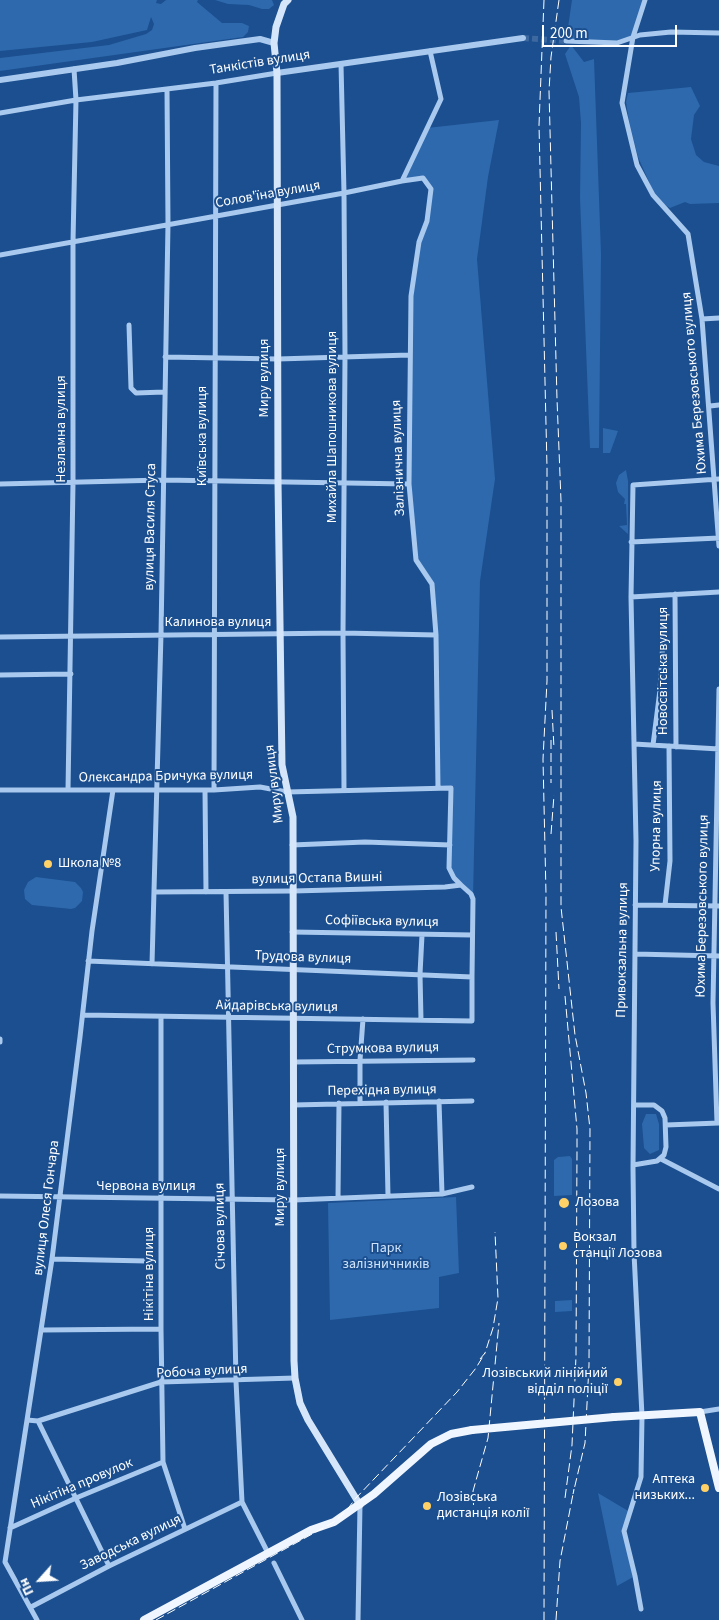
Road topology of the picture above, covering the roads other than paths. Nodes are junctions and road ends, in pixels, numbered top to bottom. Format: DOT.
graph roads {
  1 [pos="288,0"];
  2 [pos="645,0"];
  3 [pos="719,33"];
  4 [pos="633,37"];
  5 [pos="523,38"];
  6 [pos="566,41"];
  7 [pos="274,44"];
  8 [pos="430,51"];
  9 [pos="341,64"];
  10 [pos="74,69"];
  11 [pos="277,73"];
  12 [pos="0,80"];
  13 [pos="216,83"];
  14 [pos="167,89"];
  15 [pos="76,100"];
  16 [pos="0,114"];
  17 [pos="402,181"];
  18 [pos="344,194"];
  19 [pos="277,204"];
  20 [pos="216,215"];
  21 [pos="168,224"];
  22 [pos="73,242"];
  23 [pos="0,255"];
  24 [pos="719,318"];
  25 [pos="702,319"];
  26 [pos="129,325"];
  27 [pos="409,355"];
  28 [pos="345,356"];
  29 [pos="164,357"];
  30 [pos="214,358"];
  31 [pos="278,359"];
  32 [pos="164,392"];
  33 [pos="719,405"];
  34 [pos="710,406"];
  35 [pos="717,479"];
  36 [pos="163,480"];
  37 [pos="214,480"];
  38 [pos="278,482"];
  39 [pos="73,483"];
  40 [pos="344,483"];
  41 [pos="0,484"];
  42 [pos="408,484"];
  43 [pos="719,538"];
  44 [pos="631,542"];
  45 [pos="719,546"];
  46 [pos="719,592"];
  47 [pos="675,594"];
  48 [pos="632,597"];
  49 [pos="343,633"];
  50 [pos="161,634"];
  51 [pos="280,634"];
  52 [pos="71,635"];
  53 [pos="214,635"];
  54 [pos="436,635"];
  55 [pos="0,637"];
  56 [pos="663,641"];
  57 [pos="71,674"];
  58 [pos="0,675"];
  59 [pos="719,689"];
  60 [pos="634,744"];
  61 [pos="653,745"];
  62 [pos="669,746"];
  63 [pos="676,747"];
  64 [pos="718,749"];
  65 [pos="438,788"];
  66 [pos="0,790"];
  67 [pos="68,790"];
  68 [pos="113,790"];
  69 [pos="157,790"];
  70 [pos="205,790"];
  71 [pos="214,790"];
  72 [pos="344,790"];
  73 [pos="287,792"];
  74 [pos="717,812"];
  75 [pos="292,844"];
  76 [pos="450,845"];
  77 [pos="717,852"];
  78 [pos="461,885"];
  79 [pos="292,891"];
  80 [pos="155,892"];
  81 [pos="206,892"];
  82 [pos="226,892"];
  83 [pos="665,905"];
  84 [pos="635,906"];
  85 [pos="717,906"];
  86 [pos="292,932"];
  87 [pos="422,935"];
  88 [pos="472,935"];
  89 [pos="634,954"];
  90 [pos="717,956"];
  91 [pos="88,961"];
  92 [pos="152,964"];
  93 [pos="228,967"];
  94 [pos="292,968"];
  95 [pos="420,974"];
  96 [pos="472,977"];
  97 [pos="83,1016"];
  98 [pos="161,1017"];
  99 [pos="229,1018"];
  100 [pos="293,1018"];
  101 [pos="364,1019"];
  102 [pos="421,1020"];
  103 [pos="360,1060"];
  104 [pos="473,1060"];
  105 [pos="293,1062"];
  106 [pos="472,1100"];
  107 [pos="439,1101"];
  108 [pos="360,1102"];
  109 [pos="386,1102"];
  110 [pos="339,1103"];
  111 [pos="634,1104"];
  112 [pos="293,1105"];
  113 [pos="718,1123"];
  114 [pos="666,1124"];
  115 [pos="661,1158"];
  116 [pos="633,1165"];
  117 [pos="472,1188"];
  118 [pos="719,1189"];
  119 [pos="442,1194"];
  120 [pos="0,1196"];
  121 [pos="388,1196"];
  122 [pos="59,1198"];
  123 [pos="162,1198"];
  124 [pos="338,1198"];
  125 [pos="232,1199"];
  126 [pos="294,1200"];
  127 [pos="52,1259"];
  128 [pos="147,1261"];
  129 [pos="161,1329"];
  130 [pos="42,1330"];
  131 [pos="295,1378"];
  132 [pos="236,1381"];
  133 [pos="162,1382"];
  134 [pos="719,1409"];
  135 [pos="700,1412"];
  136 [pos="642,1416"];
  137 [pos="27,1420"];
  138 [pos="38,1422"];
  139 [pos="163,1462"];
  140 [pos="719,1488"];
  141 [pos="76,1498"];
  142 [pos="242,1502"];
  143 [pos="360,1504"];
  144 [pos="10,1528"];
  145 [pos="184,1529"];
  146 [pos="268,1553"];
  147 [pos="274,1563"];
  148 [pos="109,1566"];
  149 [pos="31,1607"];
  150 [pos="641,1609"];
  151 [pos="300,1619"];
  152 [pos="37,1620"];
  153 [pos="144,1620"];
  154 [pos="358,1620"];
  1 -- 7 [label="main road, Миру вулиця"];
  2 -- 4 [label="street, Юхима Березовського вулиця"];
  3 -- 4 [label="street"];
  4 -- 6 [label="street"];
  4 -- 25 [label="street, Юхима Березовського вулиця"];
  5 -- 8 [label="street, Танкістів вулиця"];
  7 -- 10 [label="street"];
  7 -- 11 [label="main road, Миру вулиця"];
  8 -- 9 [label="street, Танкістів вулиця"];
  8 -- 17 [label="street"];
  9 -- 11 [label="street, Танкістів вулиця"];
  9 -- 18 [label="street, Михайла Шапошникова вулиця"];
  10 -- 12 [label="street"];
  10 -- 15 [label="street, Незламна вулиця"];
  11 -- 13 [label="street, Танкістів вулиця"];
  11 -- 19 [label="main road, Миру вулиця"];
  13 -- 14 [label="street, Танкістів вулиця"];
  13 -- 20 [label="street, Київська вулиця"];
  14 -- 15 [label="street, Танкістів вулиця"];
  14 -- 21 [label="street, вулиця Василя Стуса"];
  15 -- 16 [label="street, Танкістів вулиця"];
  15 -- 22 [label="street, Незламна вулиця"];
  17 -- 18 [label="street, Солов'їна вулиця"];
  17 -- 27 [label="street, Залізнична вулиця"];
  18 -- 19 [label="street, Солов'їна вулиця"];
  18 -- 28 [label="street, Михайла Шапошникова вулиця"];
  19 -- 20 [label="street, Солов'їна вулиця"];
  19 -- 31 [label="main road, Миру вулиця"];
  20 -- 21 [label="street, Солов'їна вулиця"];
  20 -- 30 [label="street, Київська вулиця"];
  21 -- 22 [label="street, Солов'їна вулиця"];
  21 -- 29 [label="street, вулиця Василя Стуса"];
  22 -- 23 [label="street, Солов'їна вулиця"];
  22 -- 39 [label="street, Незламна вулиця"];
  24 -- 25 [label="street"];
  25 -- 34 [label="street, Юхима Березовського вулиця"];
  26 -- 32 [label="street"];
  27 -- 28 [label="street"];
  27 -- 42 [label="street, Залізнична вулиця"];
  28 -- 31 [label="street"];
  28 -- 40 [label="street, Михайла Шапошникова вулиця"];
  29 -- 30 [label="street"];
  29 -- 32 [label="street, вулиця Василя Стуса"];
  30 -- 31 [label="street"];
  30 -- 37 [label="street, Київська вулиця"];
  31 -- 38 [label="main road, Миру вулиця"];
  32 -- 36 [label="street, вулиця Василя Стуса"];
  33 -- 34 [label="street"];
  34 -- 35 [label="street, Юхима Березовського вулиця"];
  35 -- 43 [label="street, Юхима Березовського вулиця"];
  35 -- 44 [label="street, Привокзальна вулиця"];
  36 -- 37 [label="street"];
  36 -- 39 [label="street"];
  36 -- 50 [label="street, вулиця Василя Стуса"];
  37 -- 38 [label="street"];
  37 -- 53 [label="street, Київська вулиця"];
  38 -- 40 [label="street"];
  38 -- 51 [label="main road, Миру вулиця"];
  39 -- 41 [label="street"];
  39 -- 52 [label="street, Незламна вулиця"];
  40 -- 42 [label="street"];
  40 -- 49 [label="street, Михайла Шапошникова вулиця"];
  42 -- 54 [label="street, Залізнична вулиця"];
  43 -- 44 [label="street"];
  43 -- 45 [label="street, Юхима Березовського вулиця"];
  44 -- 48 [label="street, Привокзальна вулиця"];
  46 -- 47 [label="street"];
  47 -- 48 [label="street"];
  47 -- 63 [label="street, Новосвітська вулиця"];
  48 -- 60 [label="street, Привокзальна вулиця"];
  49 -- 51 [label="street, Калинова вулиця"];
  49 -- 54 [label="street, Калинова вулиця"];
  49 -- 72 [label="street, Михайла Шапошникова вулиця"];
  50 -- 52 [label="street, Калинова вулиця"];
  50 -- 53 [label="street, Калинова вулиця"];
  50 -- 69 [label="street, вулиця Василя Стуса"];
  51 -- 53 [label="street, Калинова вулиця"];
  51 -- 73 [label="main road, Миру вулиця"];
  52 -- 55 [label="street, Калинова вулиця"];
  52 -- 57 [label="street, Незламна вулиця"];
  53 -- 71 [label="street, Київська вулиця"];
  54 -- 65 [label="street, Залізнична вулиця"];
  56 -- 61 [label="street"];
  57 -- 58 [label="street"];
  57 -- 67 [label="street, Незламна вулиця"];
  59 -- 64 [label="street, Юхима Березовського вулиця"];
  60 -- 61 [label="street"];
  60 -- 84 [label="street, Привокзальна вулиця"];
  61 -- 62 [label="street"];
  62 -- 63 [label="street"];
  62 -- 83 [label="street, Упорна вулиця"];
  63 -- 64 [label="street"];
  64 -- 74 [label="street, Юхима Березовського вулиця"];
  65 -- 72 [label="street, Олександра Бричука вулиця"];
  65 -- 76 [label="street, Олександра Бричука вулиця"];
  66 -- 67 [label="street, Олександра Бричука вулиця"];
  67 -- 68 [label="street, Олександра Бричука вулиця"];
  68 -- 69 [label="street, Олександра Бричука вулиця"];
  68 -- 91 [label="street, вулиця Олеся Гончара"];
  69 -- 70 [label="street, Олександра Бричука вулиця"];
  69 -- 80 [label="street, вулиця Василя Стуса"];
  70 -- 71 [label="street, Олександра Бричука вулиця"];
  70 -- 81 [label="street"];
  71 -- 73 [label="street, Олександра Бричука вулиця"];
  72 -- 73 [label="street, Олександра Бричука вулиця"];
  73 -- 75 [label="main road, Миру вулиця"];
  74 -- 77 [label="street, Юхима Березовського вулиця"];
  75 -- 76 [label="street"];
  75 -- 79 [label="main road, Миру вулиця"];
  76 -- 78 [label="street"];
  77 -- 85 [label="street, Юхима Березовського вулиця"];
  78 -- 79 [label="street, вулиця Остапа Вишні"];
  78 -- 88 [label="street"];
  79 -- 82 [label="street, вулиця Остапа Вишні"];
  79 -- 86 [label="main road, Миру вулиця"];
  80 -- 81 [label="street, вулиця Остапа Вишні"];
  80 -- 92 [label="street, вулиця Василя Стуса"];
  81 -- 82 [label="street, вулиця Остапа Вишні"];
  82 -- 93 [label="street, Січова вулиця"];
  83 -- 84 [label="street"];
  83 -- 85 [label="street"];
  84 -- 89 [label="street, Привокзальна вулиця"];
  85 -- 90 [label="street, Юхима Березовського вулиця"];
  86 -- 87 [label="street, Софіївська вулиця"];
  86 -- 94 [label="main road, Миру вулиця"];
  87 -- 88 [label="street, Софіївська вулиця"];
  87 -- 95 [label="street"];
  88 -- 96 [label="street"];
  89 -- 90 [label="street"];
  89 -- 111 [label="street, Привокзальна вулиця"];
  90 -- 113 [label="street, Юхима Березовського вулиця"];
  91 -- 92 [label="street, Трудова вулиця"];
  91 -- 97 [label="street, вулиця Олеся Гончара"];
  92 -- 93 [label="street, Трудова вулиця"];
  93 -- 94 [label="street, Трудова вулиця"];
  93 -- 99 [label="street, Січова вулиця"];
  94 -- 95 [label="street, Трудова вулиця"];
  94 -- 100 [label="main road, Миру вулиця"];
  95 -- 96 [label="street, Трудова вулиця"];
  95 -- 102 [label="street"];
  96 -- 102 [label="street, Айдарівська вулиця"];
  97 -- 98 [label="street, Айдарівська вулиця"];
  97 -- 122 [label="street, вулиця Олеся Гончара"];
  98 -- 99 [label="street, Айдарівська вулиця"];
  98 -- 123 [label="street, Нікітіна вулиця"];
  99 -- 100 [label="street, Айдарівська вулиця"];
  99 -- 125 [label="street, Січова вулиця"];
  100 -- 101 [label="street, Айдарівська вулиця"];
  100 -- 105 [label="main road, Миру вулиця"];
  101 -- 102 [label="street, Айдарівська вулиця"];
  101 -- 103 [label="street"];
  103 -- 104 [label="street, Струмкова вулиця"];
  103 -- 105 [label="street, Струмкова вулиця"];
  103 -- 108 [label="street"];
  105 -- 112 [label="main road, Миру вулиця"];
  106 -- 107 [label="street, Перехідна вулиця"];
  107 -- 109 [label="street, Перехідна вулиця"];
  107 -- 119 [label="street"];
  108 -- 109 [label="street, Перехідна вулиця"];
  108 -- 110 [label="street, Перехідна вулиця"];
  109 -- 121 [label="street"];
  110 -- 112 [label="street, Перехідна вулиця"];
  110 -- 124 [label="street"];
  111 -- 114 [label="street"];
  111 -- 116 [label="street, Привокзальна вулиця"];
  112 -- 126 [label="main road, Миру вулиця"];
  113 -- 114 [label="street"];
  114 -- 115 [label="street"];
  115 -- 116 [label="street"];
  115 -- 118 [label="street"];
  116 -- 136 [label="street, Привокзальна вулиця"];
  117 -- 119 [label="street, Червона вулиця"];
  119 -- 121 [label="street, Червона вулиця"];
  120 -- 122 [label="street, Червона вулиця"];
  121 -- 124 [label="street, Червона вулиця"];
  122 -- 123 [label="street, Червона вулиця"];
  122 -- 127 [label="street, вулиця Олеся Гончара"];
  123 -- 125 [label="street, Червона вулиця"];
  123 -- 129 [label="street, Нікітіна вулиця"];
  124 -- 126 [label="street, Червона вулиця"];
  125 -- 126 [label="street, Червона вулиця"];
  125 -- 132 [label="street, Січова вулиця"];
  126 -- 131 [label="main road, Миру вулиця"];
  127 -- 128 [label="street"];
  127 -- 130 [label="street, вулиця Олеся Гончара"];
  129 -- 130 [label="street"];
  129 -- 133 [label="street, Нікітіна вулиця"];
  130 -- 137 [label="street, вулиця Олеся Гончара"];
  131 -- 132 [label="street, Робоча вулиця"];
  131 -- 143 [label="main road, Миру вулиця"];
  132 -- 133 [label="street, Робоча вулиця"];
  132 -- 142 [label="street, Січова вулиця"];
  133 -- 138 [label="street, Робоча вулиця"];
  133 -- 139 [label="street, Нікітіна вулиця"];
  134 -- 135 [label="street"];
  135 -- 136 [label="main road"];
  135 -- 140 [label="main road"];
  136 -- 143 [label="main road, bridge"];
  136 -- 150 [label="street, Привокзальна вулиця"];
  137 -- 138 [label="street, Робоча вулиця"];
  137 -- 144 [label="street, вулиця Олеся Гончара"];
  138 -- 141 [label="street"];
  139 -- 141 [label="street, Нікітіна провулок"];
  139 -- 145 [label="street, Нікітіна вулиця"];
  141 -- 144 [label="street, Нікітіна провулок"];
  141 -- 148 [label="street"];
  142 -- 145 [label="street, Заводська вулиця"];
  142 -- 146 [label="street, Січова вулиця"];
  143 -- 146 [label="main road"];
  143 -- 154 [label="street"];
  144 -- 149 [label="street, вулиця Олеся Гончара"];
  145 -- 148 [label="street, Заводська вулиця"];
  146 -- 153 [label="main road"];
  147 -- 151 [label="street"];
  148 -- 149 [label="street, Заводська вулиця"];
  149 -- 152 [label="street, вулиця Олеся Гончара"];
}
